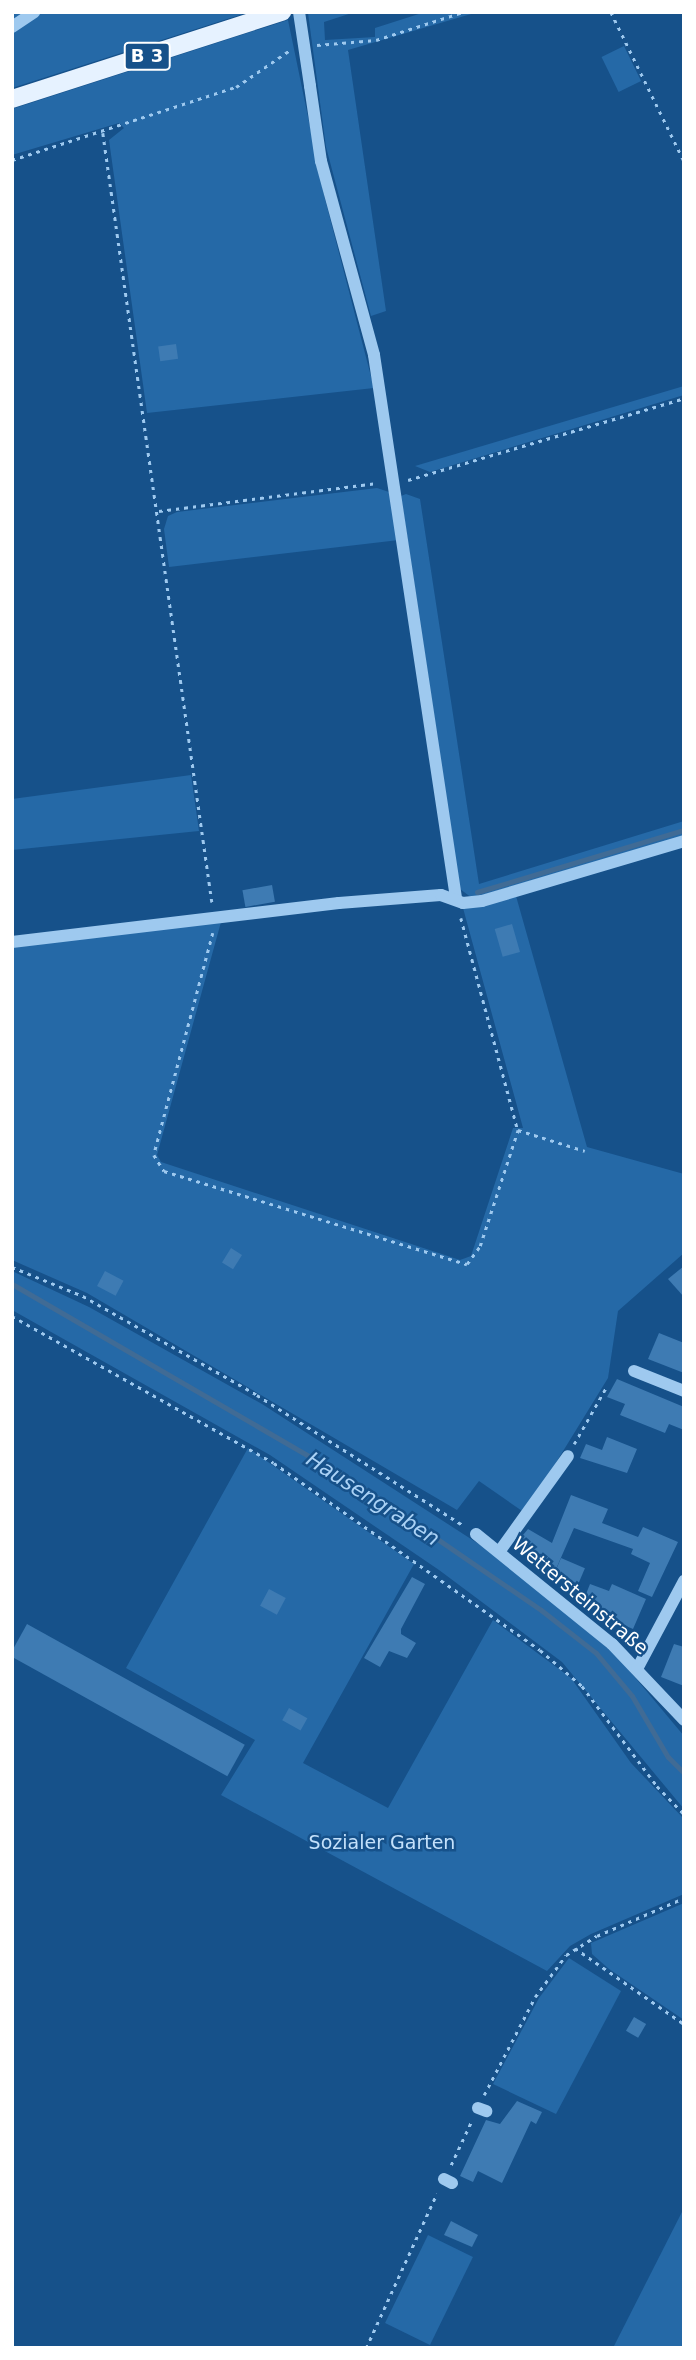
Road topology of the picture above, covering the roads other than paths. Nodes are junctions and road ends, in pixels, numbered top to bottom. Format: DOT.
graph roads {
  1 [pos="34,12"];
  2 [pos="282,12"];
  3 [pos="299,12"];
  4 [pos="12,27"];
  5 [pos="12,99"];
  6 [pos="684,841"];
  7 [pos="456,898"];
  8 [pos="12,943"];
  9 [pos="634,1371"];
  10 [pos="684,1391"];
  11 [pos="568,1455"];
  12 [pos="476,1534"];
  13 [pos="499,1552"];
  14 [pos="684,1581"];
  15 [pos="637,1669"];
  16 [pos="684,1720"];
  1 -- 4 [label="street"];
  2 -- 5 [label="main road, B 3"];
  3 -- 7 [label="street, bridge"];
  6 -- 7 [label="street"];
  7 -- 8 [label="street"];
  9 -- 10 [label="street"];
  11 -- 13 [label="street"];
  12 -- 13 [label="street, Wettersteinstraße"];
  13 -- 15 [label="street, Wettersteinstraße"];
  14 -- 15 [label="street"];
  15 -- 16 [label="street, Wettersteinstraße"];
}
